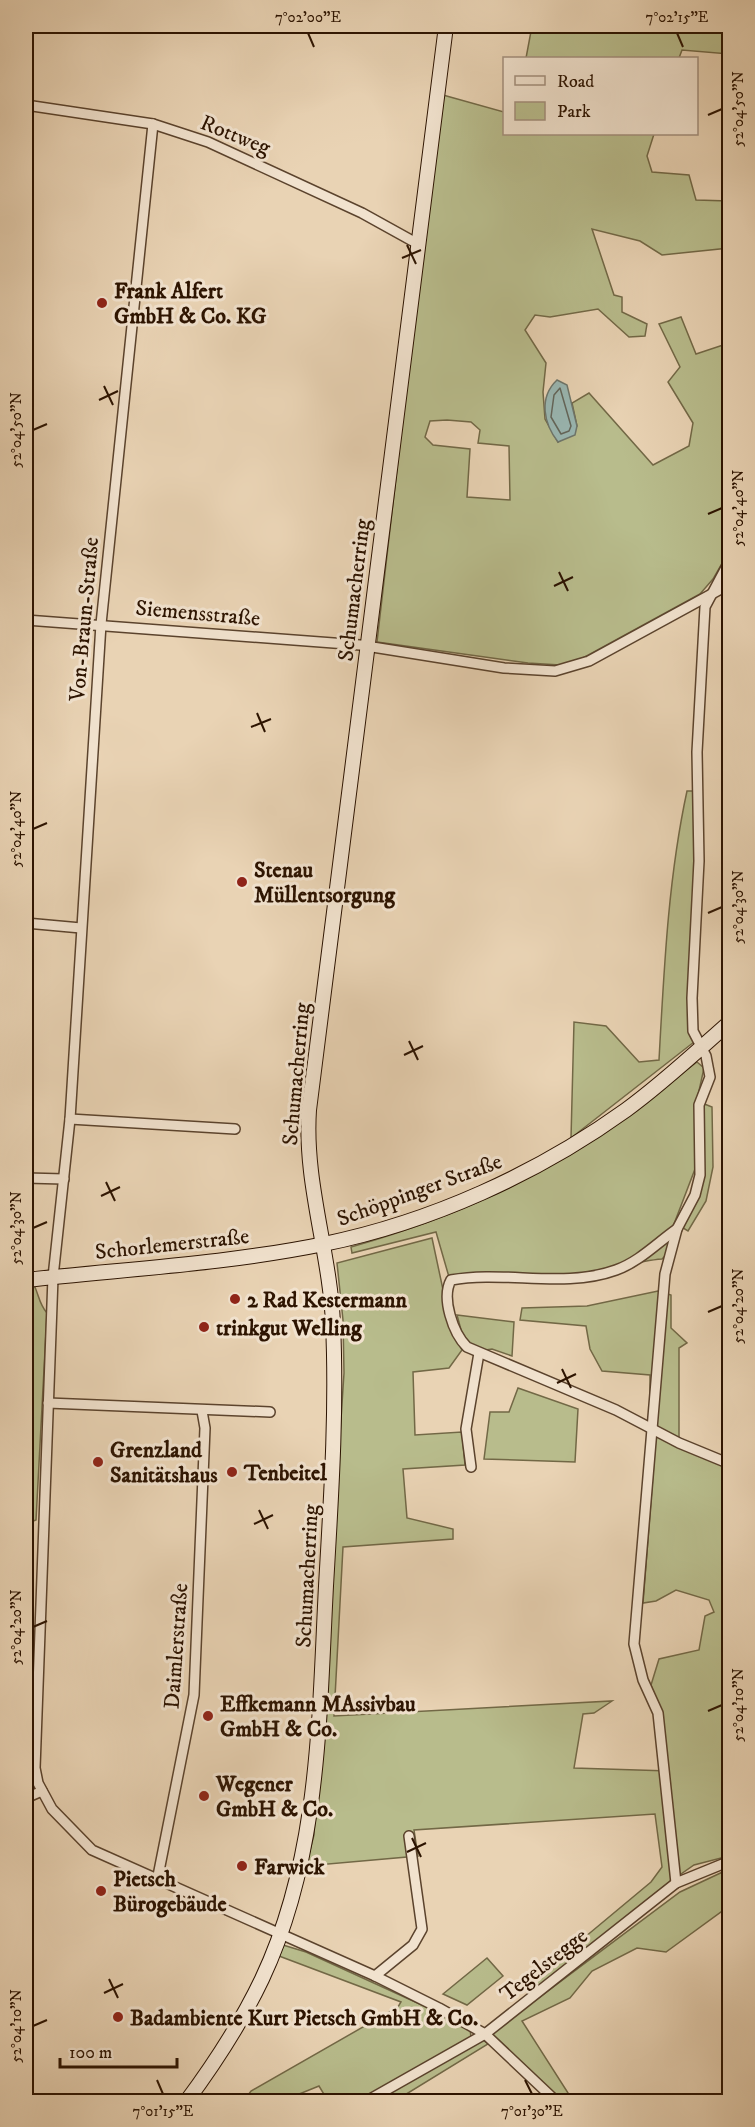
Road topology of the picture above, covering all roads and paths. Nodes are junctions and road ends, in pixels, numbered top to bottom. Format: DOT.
graph roads {
  1 [pos="447,26"];
  2 [pos="26,105"];
  3 [pos="153,124"];
  4 [pos="418,244"];
  5 [pos="729,560"];
  6 [pos="729,584"];
  7 [pos="709,596"];
  8 [pos="26,620"];
  9 [pos="101,624"];
  10 [pos="367,646"];
  11 [pos="26,923"];
  12 [pos="81,928"];
  13 [pos="729,1022"];
  14 [pos="701,1048"];
  15 [pos="70,1119"];
  16 [pos="235,1129"];
  17 [pos="26,1178"];
  18 [pos="64,1179"];
  19 [pos="677,1229"];
  20 [pos="323,1244"];
  21 [pos="53,1277"];
  22 [pos="26,1280"];
  23 [pos="479,1353"];
  24 [pos="48,1403"];
  25 [pos="202,1411"];
  26 [pos="270,1412"];
  27 [pos="653,1427"];
  28 [pos="729,1464"];
  29 [pos="471,1467"];
  30 [pos="42,1791"];
  31 [pos="26,1798"];
  32 [pos="409,1836"];
  33 [pos="729,1861"];
  34 [pos="158,1881"];
  35 [pos="676,1883"];
  36 [pos="280,1935"];
  37 [pos="375,1976"];
  38 [pos="484,2034"];
  39 [pos="186,2102"];
  40 [pos="365,2102"];
  41 [pos="557,2102"];
  1 -- 4 [label="main road, Schumacherring"];
  2 -- 3 [label="street, Rottweg"];
  3 -- 4 [label="street, Rottweg"];
  3 -- 9 [label="street, Von-Braun-Straße"];
  4 -- 10 [label="main road, Schumacherring"];
  5 -- 7 [label="street"];
  6 -- 7 [label="street, Siemensstraße"];
  7 -- 10 [label="street, Siemensstraße"];
  7 -- 14 [label="street"];
  8 -- 9 [label="street, Siemensstraße"];
  9 -- 10 [label="street, Siemensstraße"];
  9 -- 12 [label="street, Von-Braun-Straße"];
  10 -- 20 [label="main road, Schumacherring"];
  11 -- 12 [label="street"];
  12 -- 15 [label="street, Von-Braun-Straße"];
  13 -- 14 [label="main road, Schöppinger Straße"];
  14 -- 19 [label="street"];
  14 -- 20 [label="main road, Schöppinger Straße"];
  15 -- 16 [label="street"];
  15 -- 18 [label="street, Von-Braun-Straße"];
  17 -- 18 [label="street"];
  18 -- 21 [label="street, Von-Braun-Straße"];
  19 -- 23 [label="street"];
  19 -- 27 [label="street"];
  20 -- 21 [label="main road, Schorlemerstraße"];
  20 -- 36 [label="main road, Schumacherring"];
  21 -- 22 [label="main road, Schorlemerstraße"];
  21 -- 24 [label="street, Von-Braun-Straße"];
  23 -- 27 [label="street"];
  23 -- 29 [label="street"];
  24 -- 25 [label="street"];
  24 -- 30 [label="street, Von-Braun-Straße"];
  25 -- 26 [label="street"];
  25 -- 34 [label="street, Daimlerstraße"];
  27 -- 28 [label="street"];
  27 -- 35 [label="street"];
  30 -- 31 [label="street"];
  30 -- 34 [label="street, Von-Braun-Straße"];
  32 -- 37 [label="street"];
  33 -- 35 [label="street, Tegelstegge"];
  34 -- 36 [label="street, Von-Braun-Straße"];
  35 -- 38 [label="street, Tegelstegge"];
  36 -- 37 [label="street, Von-Braun-Straße"];
  36 -- 39 [label="main road, Schumacherring"];
  37 -- 38 [label="street, Von-Braun-Straße"];
  38 -- 40 [label="street, Tegelstegge"];
  38 -- 41 [label="street, Von-Braun-Straße"];
}
